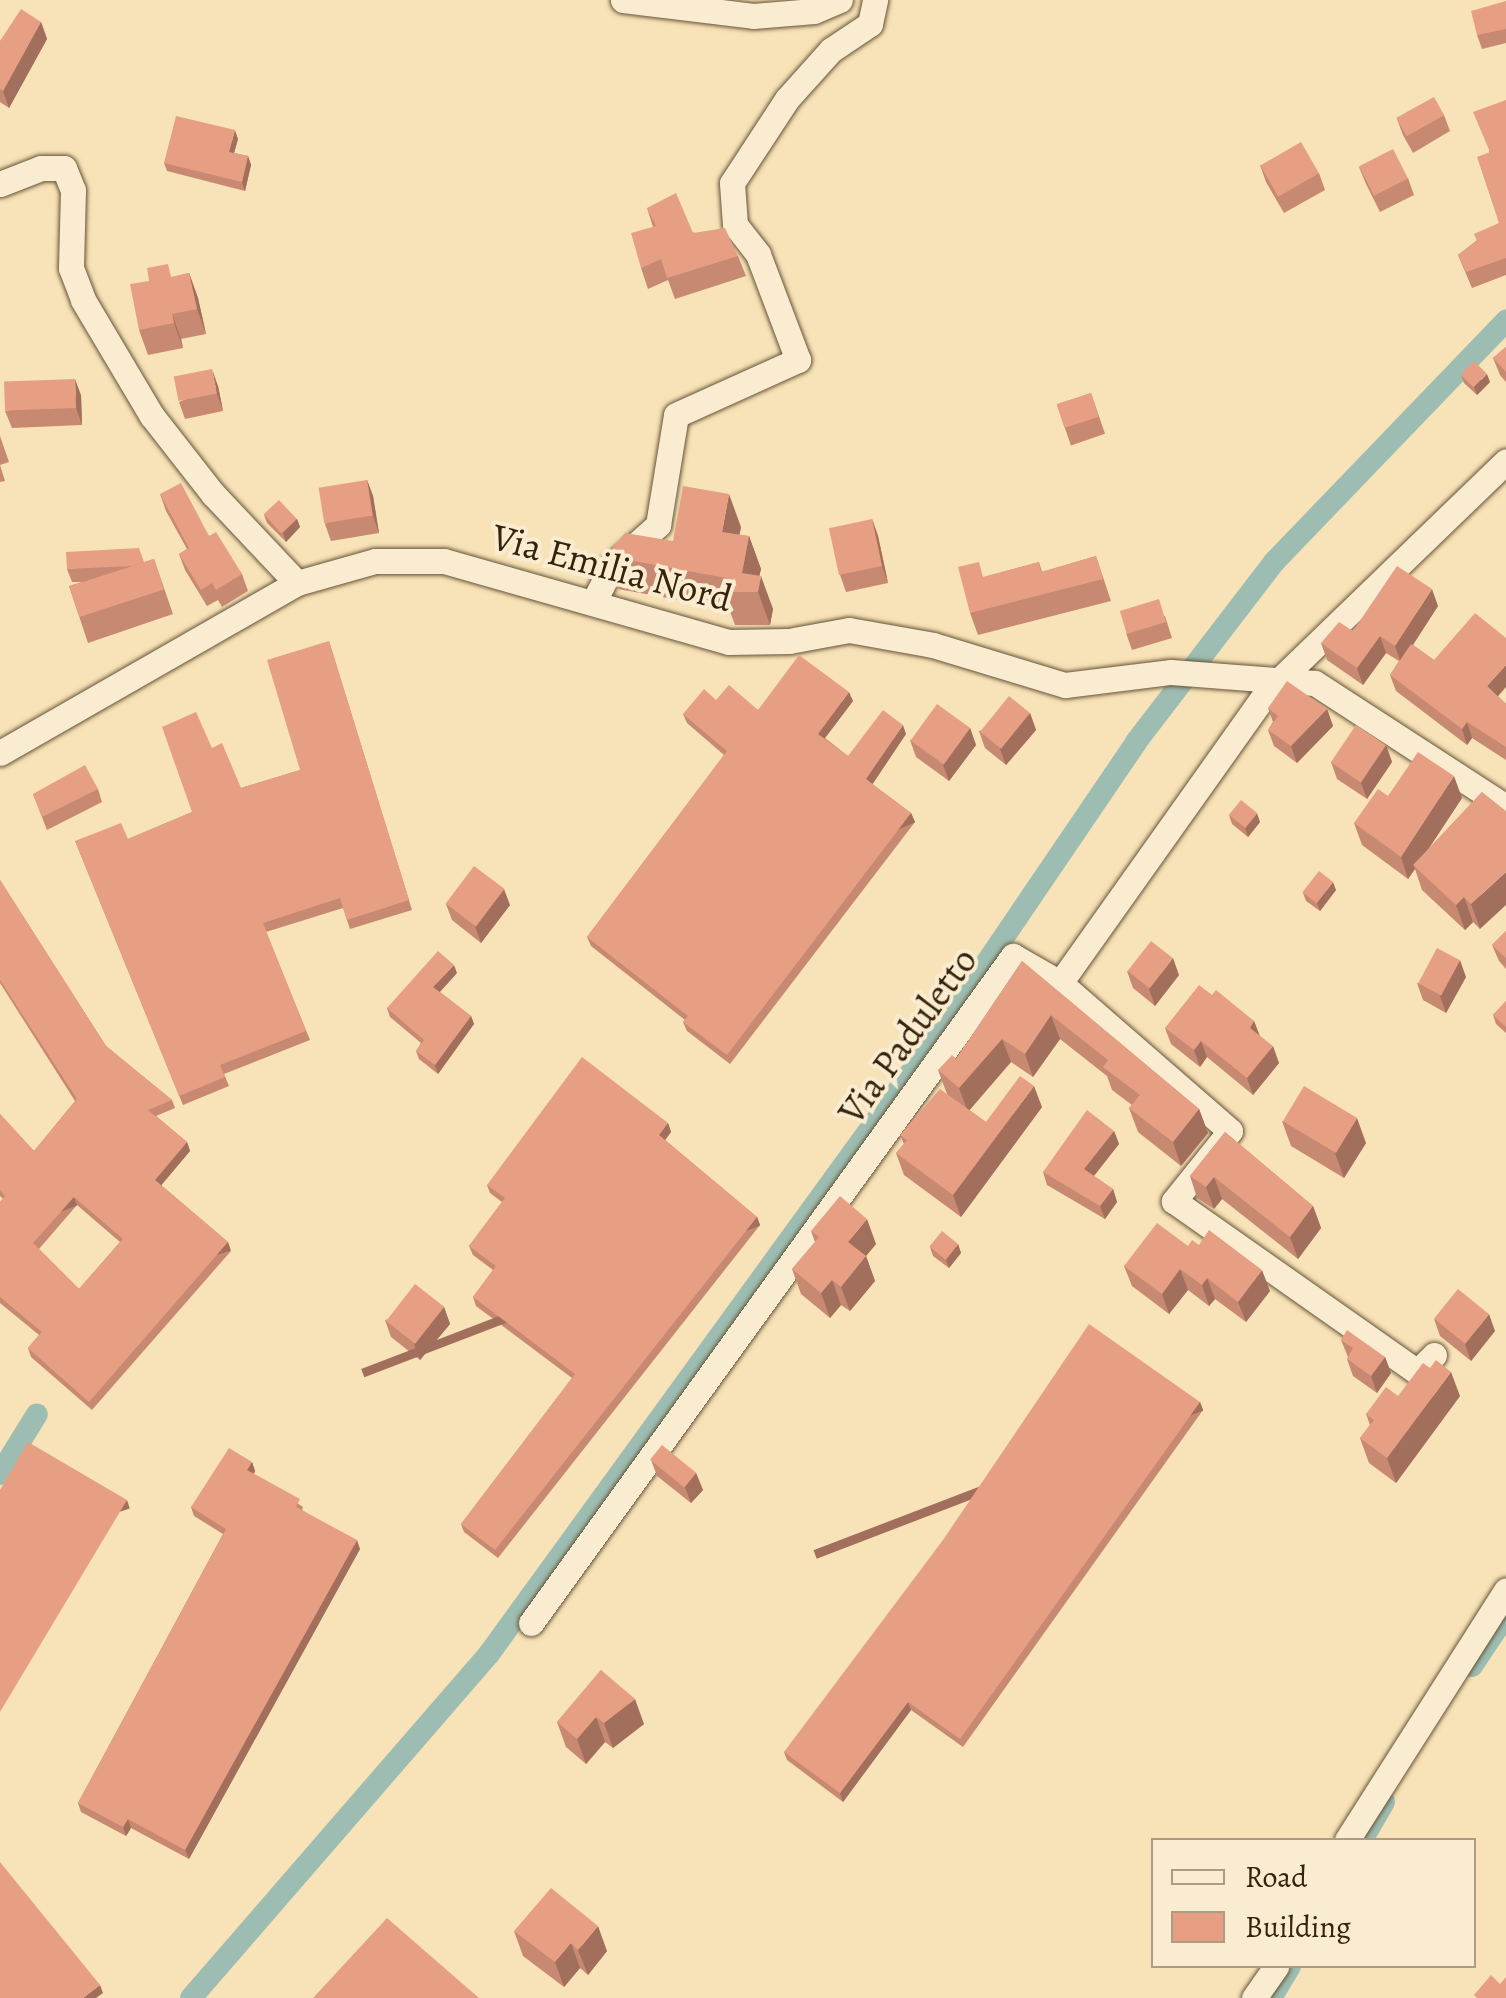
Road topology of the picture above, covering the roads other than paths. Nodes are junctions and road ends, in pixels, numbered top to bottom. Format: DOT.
graph roads {
  1 [pos="623,0"];
  2 [pos="840,0"];
  3 [pos="876,0"];
  4 [pos="0,184"];
  5 [pos="1506,461"];
  6 [pos="297,583"];
  7 [pos="592,602"];
  8 [pos="1285,679"];
  9 [pos="0,753"];
  10 [pos="1506,807"];
  11 [pos="1060,983"];
  12 [pos="1434,1355"];
  13 [pos="1506,1590"];
  14 [pos="532,1623"];
  15 [pos="1347,1838"];
  16 [pos="1275,1968"];
  17 [pos="1254,1998"];
  1 -- 2 [label="street"];
  3 -- 7 [label="street"];
  4 -- 6 [label="street"];
  5 -- 8 [label="street"];
  6 -- 7 [label="street, Via Emilia Nord"];
  6 -- 9 [label="street, Via Emilia Nord"];
  7 -- 8 [label="street, Via Emilia Nord"];
  8 -- 10 [label="street, Via Emilia Nord"];
  8 -- 11 [label="street"];
  11 -- 12 [label="street, Via Paduletto"];
  11 -- 14 [label="street, Via Paduletto"];
  13 -- 15 [label="street"];
  16 -- 17 [label="street"];
}
